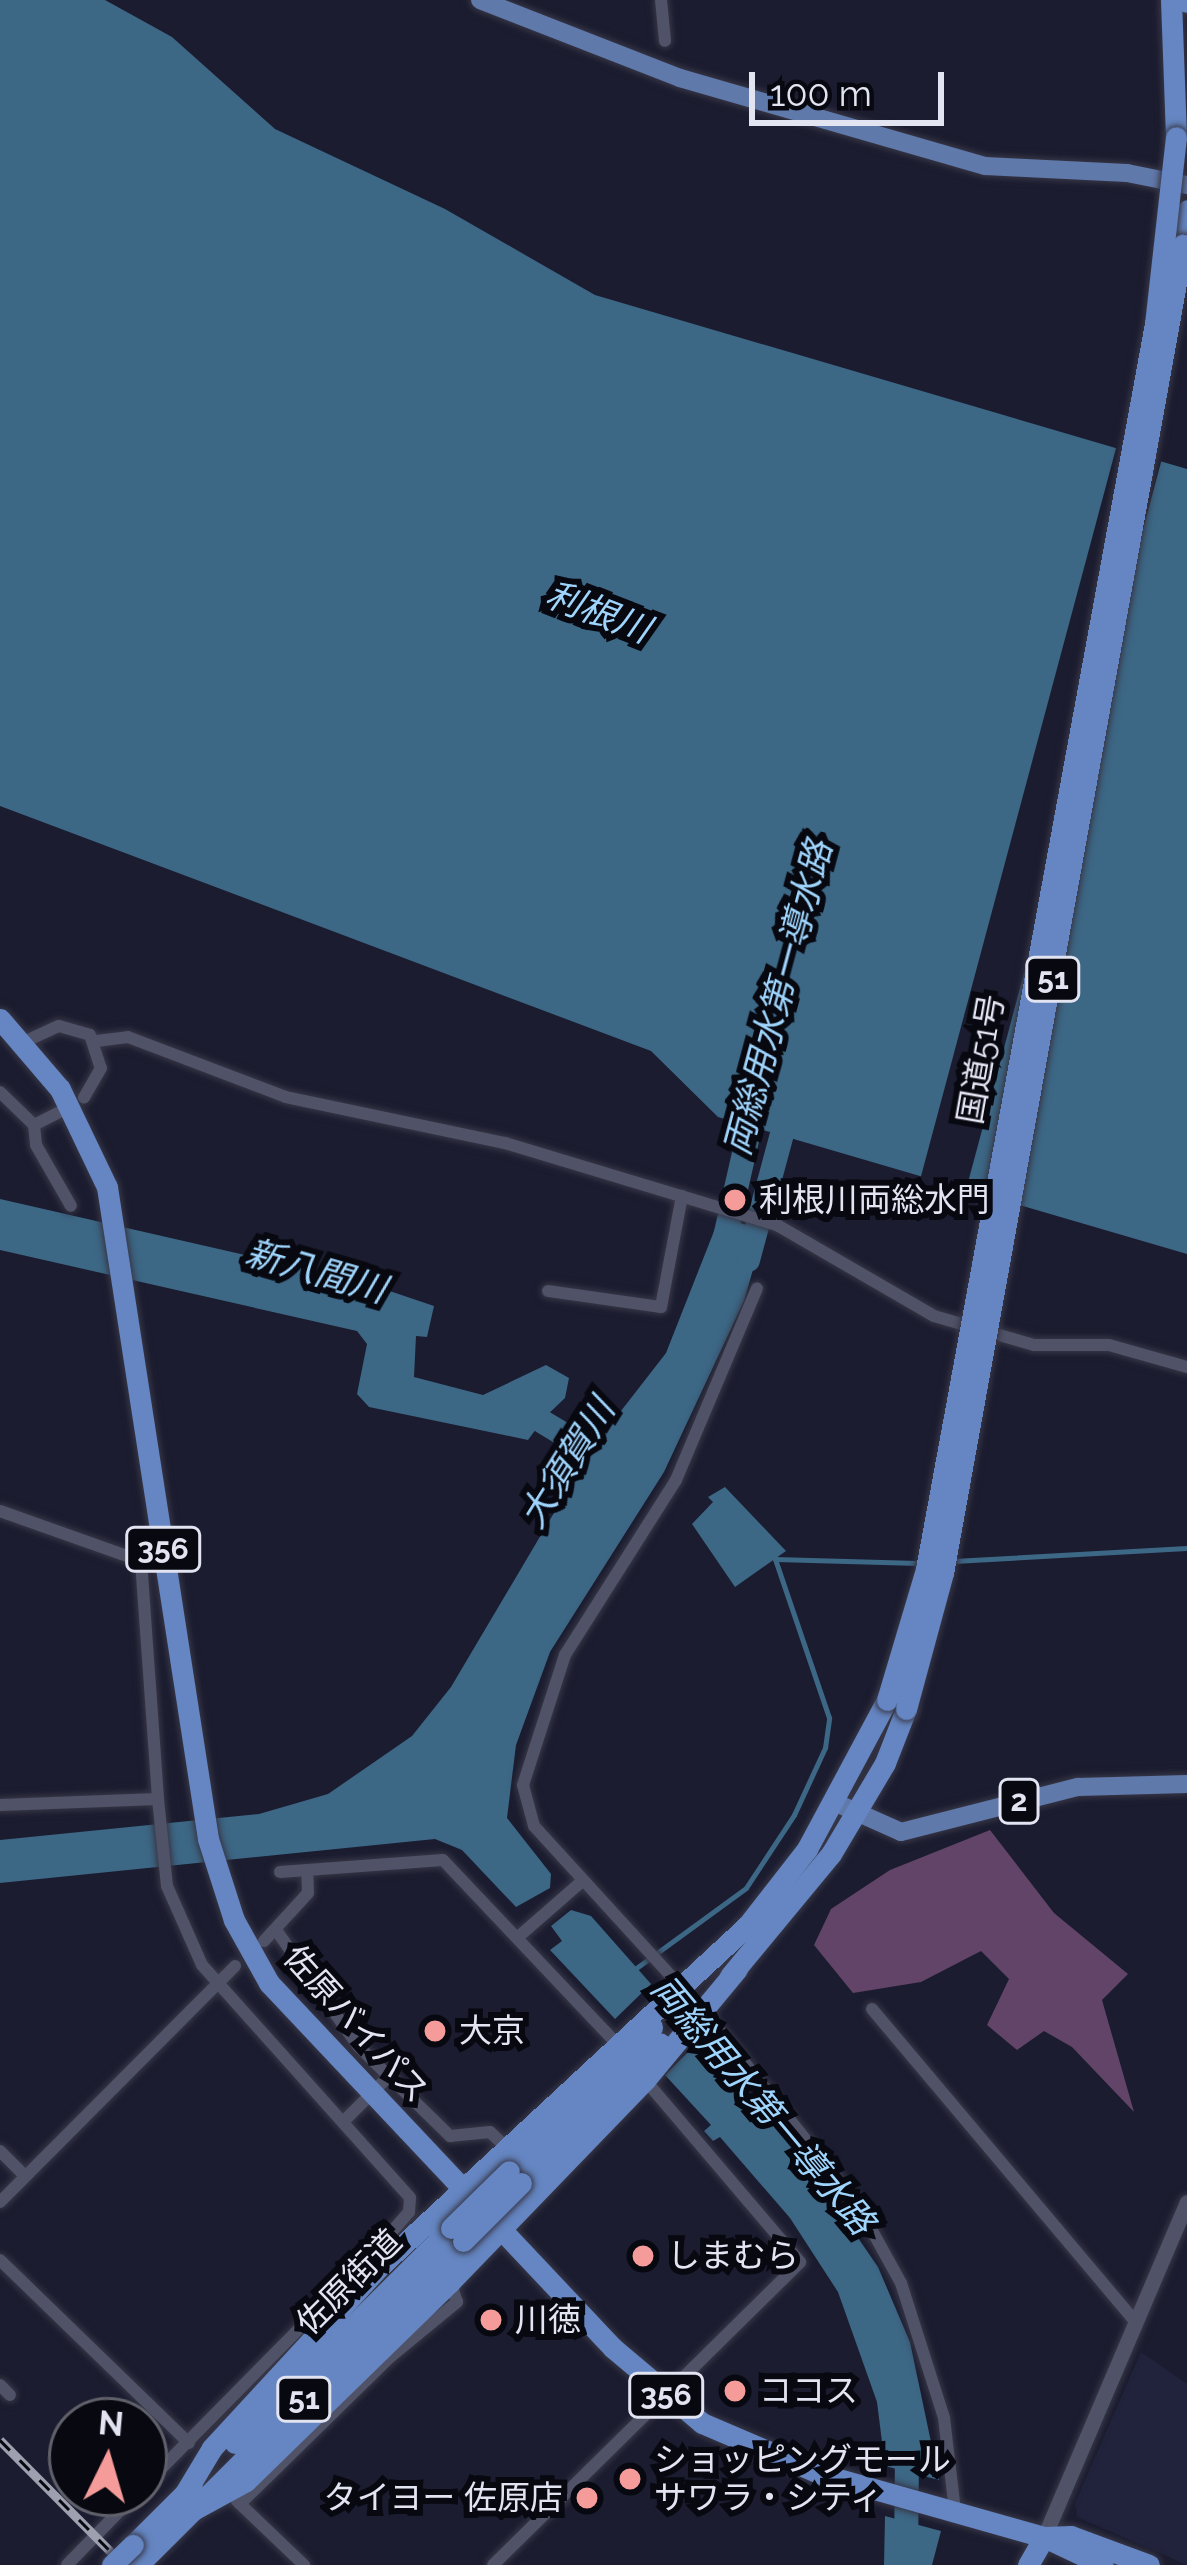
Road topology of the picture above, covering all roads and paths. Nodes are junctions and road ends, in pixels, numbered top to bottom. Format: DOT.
graph roads {
  1 [pos="480,0"];
  2 [pos="661,0"];
  3 [pos="1171,0"];
  4 [pos="664,41"];
  5 [pos="1187,185"];
  6 [pos="1187,210"];
  7 [pos="0,1019"];
  8 [pos="96,1041"];
  9 [pos="24,1042"];
  10 [pos="0,1092"];
  11 [pos="84,1097"];
  12 [pos="58,1113"];
  13 [pos="34,1125"];
  14 [pos="682,1196"];
  15 [pos="71,1206"];
  16 [pos="757,1288"];
  17 [pos="548,1291"];
  18 [pos="1187,1367"];
  19 [pos="0,1511"];
  20 [pos="163,1557"];
  21 [pos="897,1705"];
  22 [pos="1187,1784"];
  23 [pos="834,1802"];
  24 [pos="158,1804"];
  25 [pos="0,1805"];
  26 [pos="856,1816"];
  27 [pos="307,1870"];
  28 [pos="280,1872"];
  29 [pos="580,1883"];
  30 [pos="275,1930"];
  31 [pos="517,1938"];
  32 [pos="264,1941"];
  33 [pos="235,1966"];
  34 [pos="217,1984"];
  35 [pos="687,2002"];
  36 [pos="872,2009"];
  37 [pos="636,2055"];
  38 [pos="390,2075"];
  39 [pos="371,2093"];
  40 [pos="344,2121"];
  41 [pos="505,2146"];
  42 [pos="0,2152"];
  43 [pos="25,2176"];
  44 [pos="463,2188"];
  45 [pos="0,2202"];
  46 [pos="1187,2202"];
  47 [pos="500,2230"];
  48 [pos="0,2260"];
  49 [pos="373,2263"];
  50 [pos="449,2282"];
  51 [pos="1134,2320"];
  52 [pos="665,2395"];
  53 [pos="188,2443"];
  54 [pos="168,2463"];
  55 [pos="189,2501"];
  56 [pos="951,2509"];
  57 [pos="114,2517"];
  58 [pos="1044,2536"];
  59 [pos="139,2556"];
  60 [pos="67,2565"];
  61 [pos="112,2565"];
  62 [pos="304,2565"];
  63 [pos="493,2565"];
  64 [pos="1028,2565"];
  65 [pos="1103,2565"];
  66 [pos="1149,2565"];
  1 -- 5 [label="main road"];
  2 -- 4 [label="street"];
  3 -- 21 [label="highway, 国道51号 / 51, bridge"];
  6 -- 21 [label="highway, 国道51号 / 51, bridge"];
  7 -- 9 [label="highway, 佐原バイパス / 356"];
  8 -- 9 [label="street"];
  8 -- 11 [label="street"];
  8 -- 14 [label="street"];
  9 -- 20 [label="highway, 佐原バイパス / 356"];
  10 -- 13 [label="street"];
  12 -- 13 [label="street"];
  13 -- 15 [label="street"];
  14 -- 17 [label="street"];
  14 -- 18 [label="street"];
  16 -- 29 [label="street"];
  19 -- 20 [label="street"];
  20 -- 24 [label="street"];
  20 -- 39 [label="highway, 佐原バイパス / 356"];
  21 -- 23 [label="highway, 国道51号 / 51"];
  21 -- 26 [label="highway, 国道51号 / 51"];
  22 -- 26 [label="main road, 2"];
  23 -- 26 [label="main road, 2"];
  23 -- 35 [label="highway, 国道51号 / 51"];
  24 -- 25 [label="street"];
  24 -- 34 [label="street"];
  26 -- 35 [label="highway, 国道51号 / 51"];
  27 -- 28 [label="street"];
  27 -- 30 [label="street"];
  27 -- 31 [label="street"];
  29 -- 31 [label="street"];
  29 -- 35 [label="street"];
  30 -- 32 [label="street"];
  30 -- 38 [label="street"];
  31 -- 37 [label="street"];
  33 -- 34 [label="street"];
  34 -- 40 [label="street"];
  34 -- 43 [label="street"];
  35 -- 37 [label="highway"];
  35 -- 37 [label="highway"];
  35 -- 56 [label="street"];
  36 -- 51 [label="street"];
  37 -- 41 [label="highway"];
  37 -- 47 [label="highway"];
  37 -- 52 [label="street"];
  37 -- 55 [label="highway, 佐原街道 / 51, bridge"];
  38 -- 39 [label="street"];
  38 -- 41 [label="street"];
  39 -- 40 [label="street"];
  39 -- 44 [label="highway, 佐原バイパス / 356"];
  40 -- 49 [label="street"];
  41 -- 44 [label="highway"];
  42 -- 43 [label="street"];
  43 -- 45 [label="street"];
  44 -- 47 [label="highway, 佐原バイパス / 356"];
  44 -- 49 [label="highway"];
  46 -- 51 [label="street"];
  47 -- 50 [label="highway"];
  47 -- 52 [label="highway, 佐原バイパス / 356"];
  48 -- 53 [label="street"];
  49 -- 53 [label="street"];
  49 -- 55 [label="highway"];
  50 -- 55 [label="highway"];
  50 -- 62 [label="street"];
  51 -- 58 [label="street"];
  52 -- 56 [label="highway, 佐原バイパス / 356"];
  52 -- 63 [label="street"];
  53 -- 54 [label="street"];
  55 -- 59 [label="highway, 佐原街道 / 51"];
  56 -- 58 [label="highway, 佐原バイパス / 356"];
  57 -- 60 [label="street"];
  58 -- 64 [label="highway"];
  58 -- 65 [label="highway, 356"];
  58 -- 66 [label="highway, 356"];
  59 -- 61 [label="highway, 佐原街道 / 51, bridge"];
}
